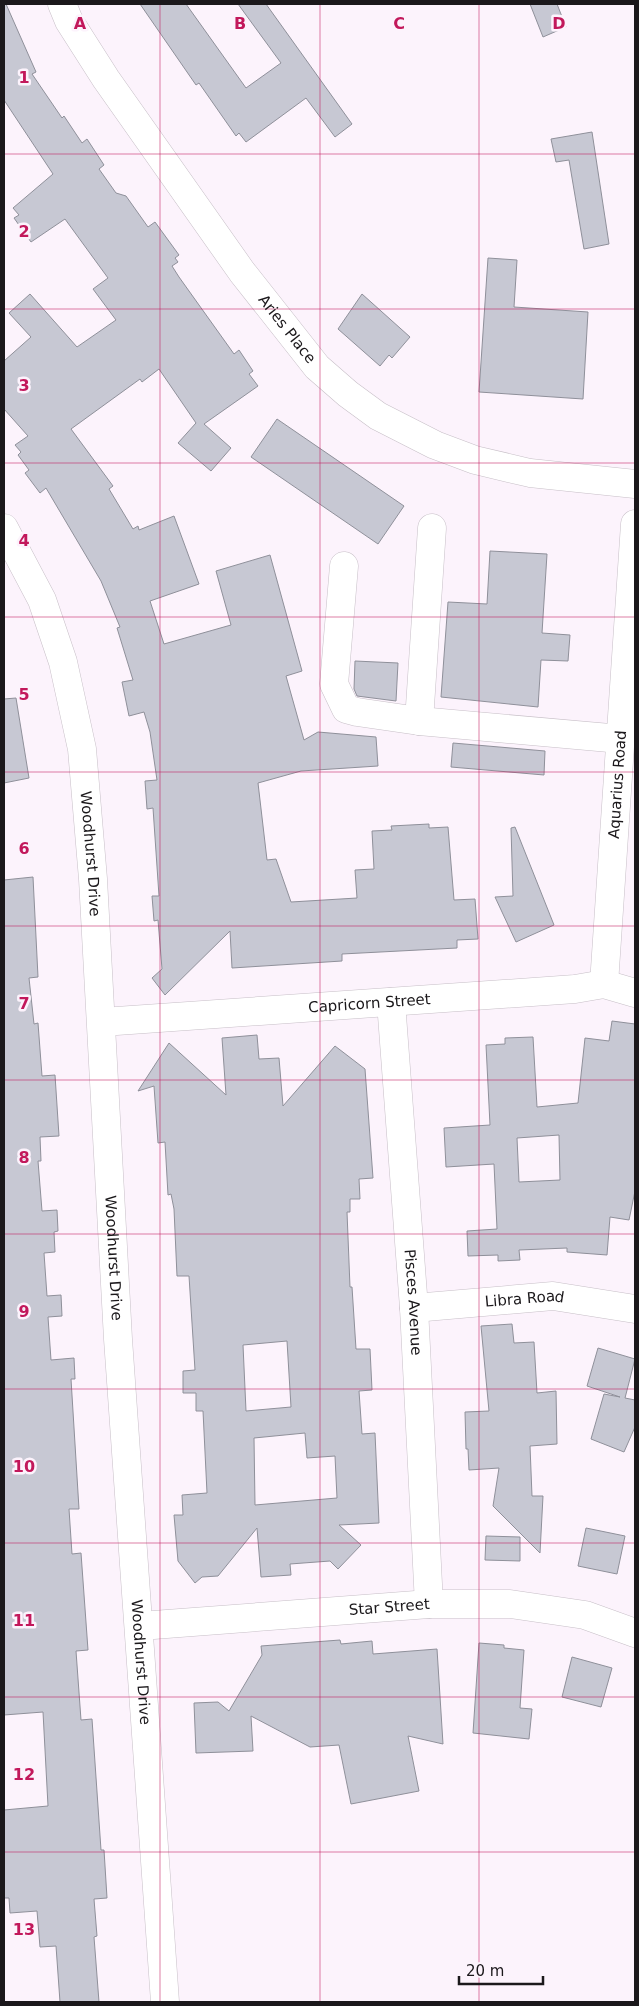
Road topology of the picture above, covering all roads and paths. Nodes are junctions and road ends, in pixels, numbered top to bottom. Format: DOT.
graph roads {
  1 [pos="62,4"];
  2 [pos="635,484"];
  3 [pos="635,524"];
  4 [pos="4,528"];
  5 [pos="432,528"];
  6 [pos="344,566"];
  7 [pos="419,721"];
  8 [pos="621,739"];
  9 [pos="604,984"];
  10 [pos="635,993"];
  11 [pos="391,1002"];
  12 [pos="102,1022"];
  13 [pos="414,1308"];
  14 [pos="635,1310"];
  15 [pos="429,1604"];
  16 [pos="140,1626"];
  17 [pos="635,1633"];
  18 [pos="165,2002"];
  1 -- 2 [label="street, Aries Place"];
  3 -- 8 [label="street, Aquarius Road"];
  4 -- 12 [label="street, Woodhurst Drive"];
  5 -- 7 [label="street"];
  6 -- 7 [label="street"];
  7 -- 8 [label="street"];
  8 -- 9 [label="street, Aquarius Road"];
  9 -- 10 [label="street, Capricorn Street"];
  9 -- 11 [label="street, Capricorn Street"];
  11 -- 12 [label="street, Capricorn Street"];
  11 -- 13 [label="street, Pisces Avenue"];
  12 -- 16 [label="street, Woodhurst Drive"];
  13 -- 14 [label="street, Libra Road"];
  13 -- 15 [label="street, Pisces Avenue"];
  15 -- 16 [label="street, Star Street"];
  15 -- 17 [label="street, Star Street"];
  16 -- 18 [label="street, Woodhurst Drive"];
}
